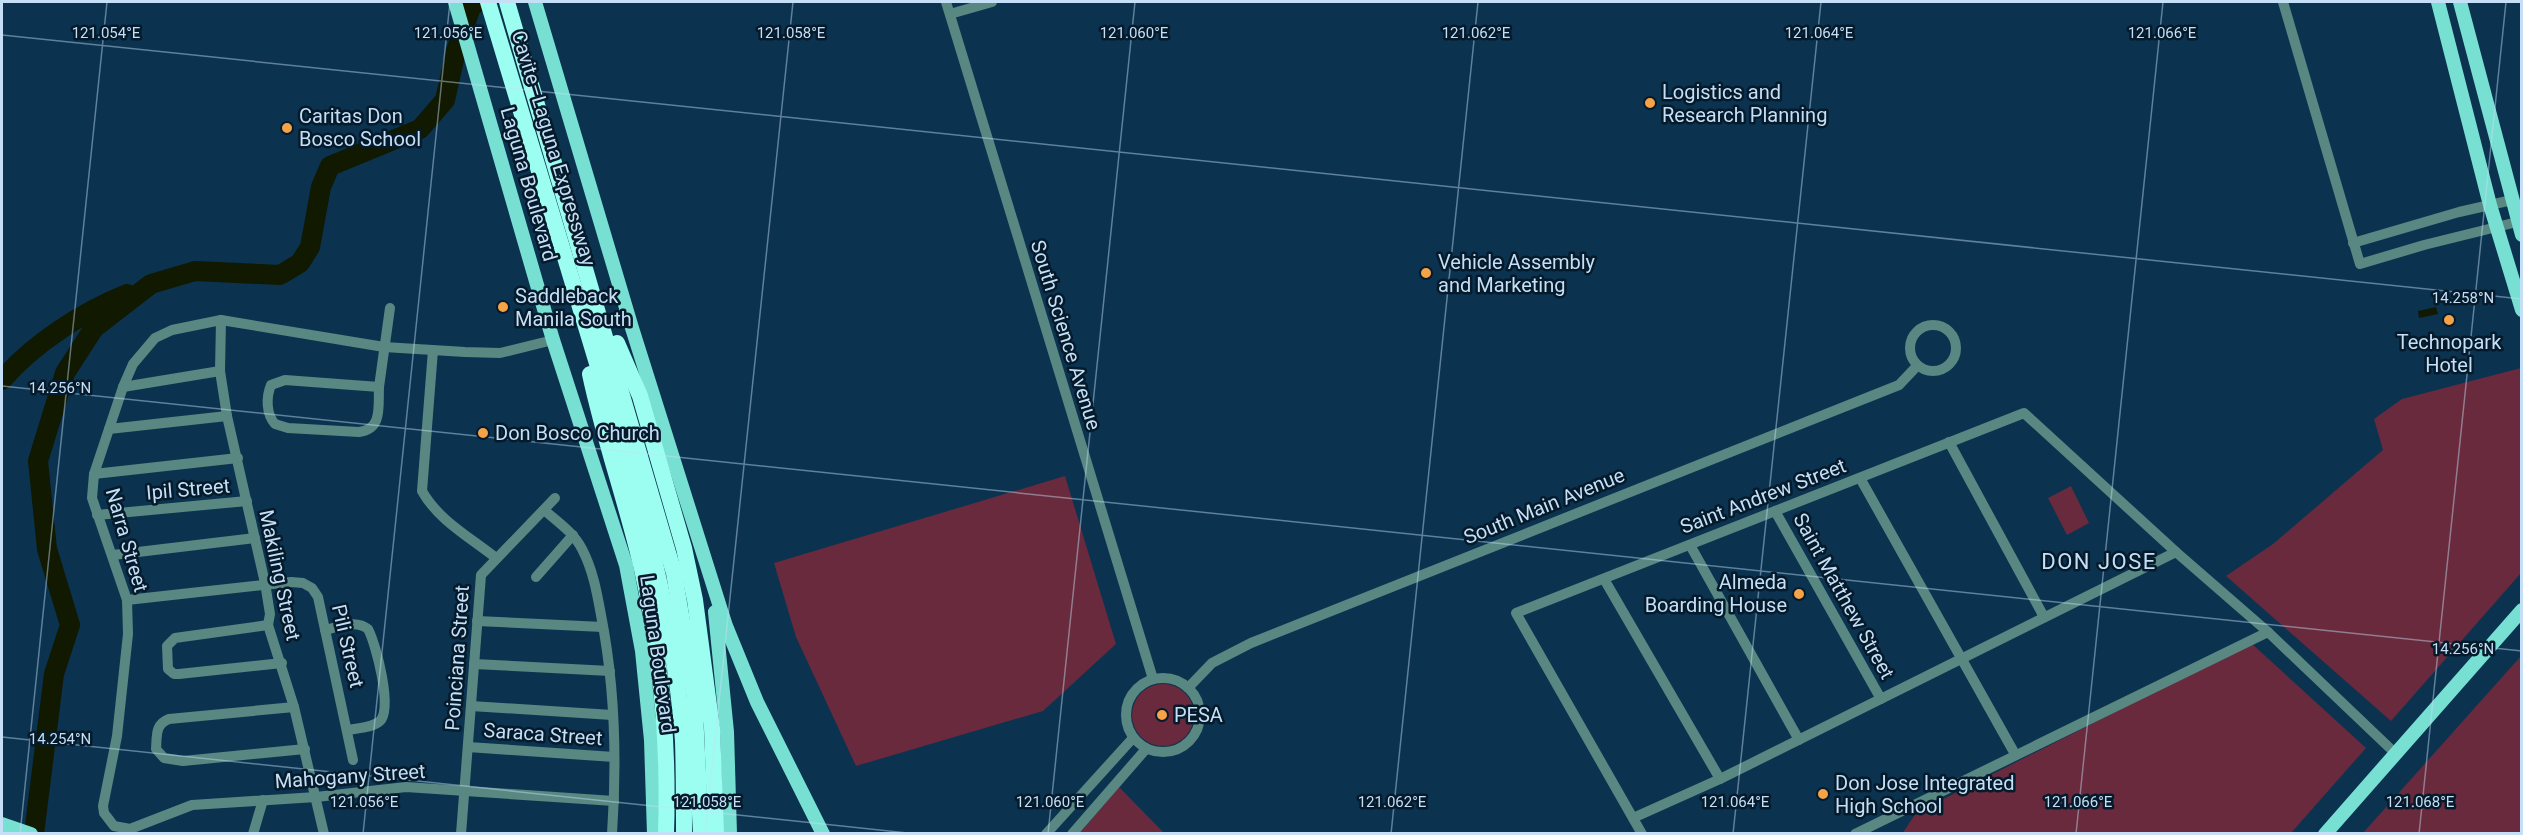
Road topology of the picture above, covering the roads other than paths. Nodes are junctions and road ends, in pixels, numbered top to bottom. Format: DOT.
graph roads {
  1 [pos="455,2"];
  2 [pos="488,2"];
  3 [pos="507,2"];
  4 [pos="535,2"];
  5 [pos="946,2"];
  6 [pos="992,2"];
  7 [pos="2283,2"];
  8 [pos="2438,2"];
  9 [pos="2460,2"];
  10 [pos="950,14"];
  11 [pos="2512,200"];
  12 [pos="2490,205"];
  13 [pos="2496,227"];
  14 [pos="2519,229"];
  15 [pos="2353,243"];
  16 [pos="584,292"];
  17 [pos="390,308"];
  18 [pos="2522,310"];
  19 [pos="221,320"];
  20 [pos="553,340"];
  21 [pos="384,347"];
  22 [pos="433,350"];
  23 [pos="1917,366"];
  24 [pos="220,371"];
  25 [pos="123,387"];
  26 [pos="379,387"];
  27 [pos="227,416"];
  28 [pos="109,429"];
  29 [pos="1949,442"];
  30 [pos="238,458"];
  31 [pos="94,474"];
  32 [pos="1860,478"];
  33 [pos="555,498"];
  34 [pos="247,501"];
  35 [pos="544,510"];
  36 [pos="1775,511"];
  37 [pos="97,515"];
  38 [pos="573,535"];
  39 [pos="255,537"];
  40 [pos="1690,545"];
  41 [pos="2176,552"];
  42 [pos="113,555"];
  43 [pos="496,558"];
  44 [pos="536,577"];
  45 [pos="1604,579"];
  46 [pos="266,583"];
  47 [pos="711,583"];
  48 [pos="127,600"];
  49 [pos="2522,610"];
  50 [pos="2044,617"];
  51 [pos="477,621"];
  52 [pos="268,625"];
  53 [pos="603,627"];
  54 [pos="326,630"];
  55 [pos="2268,632"];
  56 [pos="1961,659"];
  57 [pos="282,663"];
  58 [pos="474,664"];
  59 [pos="610,671"];
  60 [pos="1153,680"];
  61 [pos="1188,688"];
  62 [pos="1881,699"];
  63 [pos="471,706"];
  64 [pos="294,707"];
  65 [pos="612,715"];
  66 [pos="348,730"];
  67 [pos="1133,738"];
  68 [pos="1799,740"];
  69 [pos="468,747"];
  70 [pos="305,749"];
  71 [pos="1146,749"];
  72 [pos="2014,754"];
  73 [pos="2396,754"];
  74 [pos="614,758"];
  75 [pos="353,760"];
  76 [pos="1720,779"];
  77 [pos="464,790"];
  78 [pos="316,796"];
  79 [pos="263,800"];
  80 [pos="614,801"];
  81 [pos="1633,818"];
  82 [pos="4,825"];
  83 [pos="130,829"];
  84 [pos="112,830"];
  85 [pos="31,834"];
  86 [pos="253,834"];
  87 [pos="324,834"];
  88 [pos="461,834"];
  89 [pos="612,834"];
  90 [pos="654,834"];
  91 [pos="666,834"];
  92 [pos="684,834"];
  93 [pos="701,834"];
  94 [pos="716,834"];
  95 [pos="730,834"];
  96 [pos="823,834"];
  97 [pos="1046,834"];
  98 [pos="1072,834"];
  99 [pos="1642,834"];
  100 [pos="1855,834"];
  101 [pos="2325,834"];
  1 -- 20 [label="main road, Laguna Boulevard"];
  2 -- 16 [label="highway, Cavite–Laguna Expressway"];
  3 -- 16 [label="highway, Cavite–Laguna Expressway"];
  4 -- 47 [label="main road"];
  5 -- 10 [label="street, South Science Avenue"];
  6 -- 10 [label="street"];
  7 -- 15 [label="street"];
  8 -- 12 [label="main road"];
  9 -- 11 [label="main road"];
  10 -- 60 [label="street, South Science Avenue"];
  11 -- 12 [label="street"];
  11 -- 14 [label="main road"];
  12 -- 13 [label="main road"];
  12 -- 15 [label="street"];
  13 -- 14 [label="street"];
  13 -- 15 [label="street"];
  13 -- 18 [label="main road"];
  16 -- 91 [label="highway"];
  16 -- 92 [label="highway, Cavite–Laguna Expressway"];
  16 -- 93 [label="highway, Cavite–Laguna Expressway"];
  16 -- 94 [label="highway"];
  17 -- 21 [label="street"];
  19 -- 21 [label="street, Narra Street"];
  19 -- 24 [label="street, Makiling Street"];
  19 -- 25 [label="street, Narra Street"];
  20 -- 22 [label="street, Narra Street"];
  20 -- 90 [label="main road, Laguna Boulevard"];
  21 -- 22 [label="street, Narra Street"];
  21 -- 26 [label="street"];
  22 -- 43 [label="street"];
  23 -- 23 [label="street"];
  23 -- 61 [label="street, South Main Avenue"];
  24 -- 25 [label="street"];
  24 -- 27 [label="street, Makiling Street"];
  25 -- 28 [label="street, Narra Street"];
  26 -- 26 [label="street"];
  27 -- 28 [label="street"];
  27 -- 30 [label="street, Makiling Street"];
  28 -- 31 [label="street, Narra Street"];
  29 -- 32 [label="street, Saint Andrew Street"];
  29 -- 41 [label="street, Saint Andrew Street"];
  29 -- 50 [label="street"];
  30 -- 31 [label="street"];
  30 -- 34 [label="street, Makiling Street"];
  31 -- 37 [label="street, Narra Street"];
  32 -- 36 [label="street, Saint Andrew Street"];
  32 -- 56 [label="street"];
  33 -- 35 [label="street, Poinciana Street"];
  34 -- 37 [label="street, Ipil Street"];
  34 -- 39 [label="street, Makiling Street"];
  35 -- 38 [label="street"];
  35 -- 43 [label="street, Poinciana Street"];
  36 -- 40 [label="street, Saint Andrew Street"];
  36 -- 62 [label="street, Saint Matthew Street"];
  37 -- 42 [label="street, Narra Street"];
  38 -- 44 [label="street"];
  38 -- 53 [label="street"];
  39 -- 42 [label="street"];
  39 -- 46 [label="street, Makiling Street"];
  40 -- 45 [label="street, Saint Andrew Street"];
  40 -- 68 [label="street"];
  41 -- 50 [label="street"];
  41 -- 55 [label="street"];
  42 -- 48 [label="street, Narra Street"];
  43 -- 51 [label="street, Poinciana Street"];
  45 -- 76 [label="street"];
  45 -- 81 [label="street, Saint Andrew Street"];
  46 -- 48 [label="street"];
  46 -- 52 [label="street, Makiling Street"];
  46 -- 54 [label="street, Pili Street"];
  47 -- 95 [label="main road"];
  47 -- 96 [label="main road"];
  48 -- 84 [label="street, Narra Street"];
  49 -- 73 [label="main road"];
  50 -- 56 [label="street"];
  51 -- 53 [label="street"];
  51 -- 58 [label="street, Poinciana Street"];
  52 -- 57 [label="street, Makiling Street"];
  52 -- 57 [label="street"];
  53 -- 59 [label="street"];
  54 -- 66 [label="street, Pili Street"];
  54 -- 66 [label="street"];
  55 -- 72 [label="street"];
  55 -- 73 [label="street"];
  56 -- 62 [label="street"];
  56 -- 72 [label="street"];
  57 -- 64 [label="street, Makiling Street"];
  58 -- 59 [label="street"];
  58 -- 63 [label="street, Poinciana Street"];
  59 -- 65 [label="street"];
  60 -- 61 [label="street"];
  60 -- 67 [label="street"];
  61 -- 71 [label="street"];
  62 -- 68 [label="street"];
  63 -- 65 [label="street"];
  63 -- 69 [label="street, Poinciana Street"];
  64 -- 70 [label="street, Makiling Street"];
  64 -- 70 [label="street"];
  65 -- 74 [label="street"];
  66 -- 75 [label="street, Pili Street"];
  67 -- 71 [label="street"];
  67 -- 97 [label="street"];
  68 -- 76 [label="street"];
  69 -- 74 [label="street, Saraca Street"];
  69 -- 77 [label="street, Poinciana Street"];
  70 -- 78 [label="street, Makiling Street"];
  71 -- 98 [label="street"];
  72 -- 100 [label="street"];
  73 -- 101 [label="main road"];
  74 -- 80 [label="street"];
  76 -- 81 [label="street"];
  77 -- 78 [label="street, Mahogany Street"];
  77 -- 80 [label="street, Mahogany Street"];
  77 -- 88 [label="street, Poinciana Street"];
  78 -- 79 [label="street, Mahogany Street"];
  78 -- 87 [label="street, Makiling Street"];
  79 -- 83 [label="street, Mahogany Street"];
  79 -- 86 [label="street"];
  80 -- 89 [label="street"];
  81 -- 99 [label="street"];
  82 -- 85 [label="main road"];
  83 -- 84 [label="street, Narra Street"];
}
